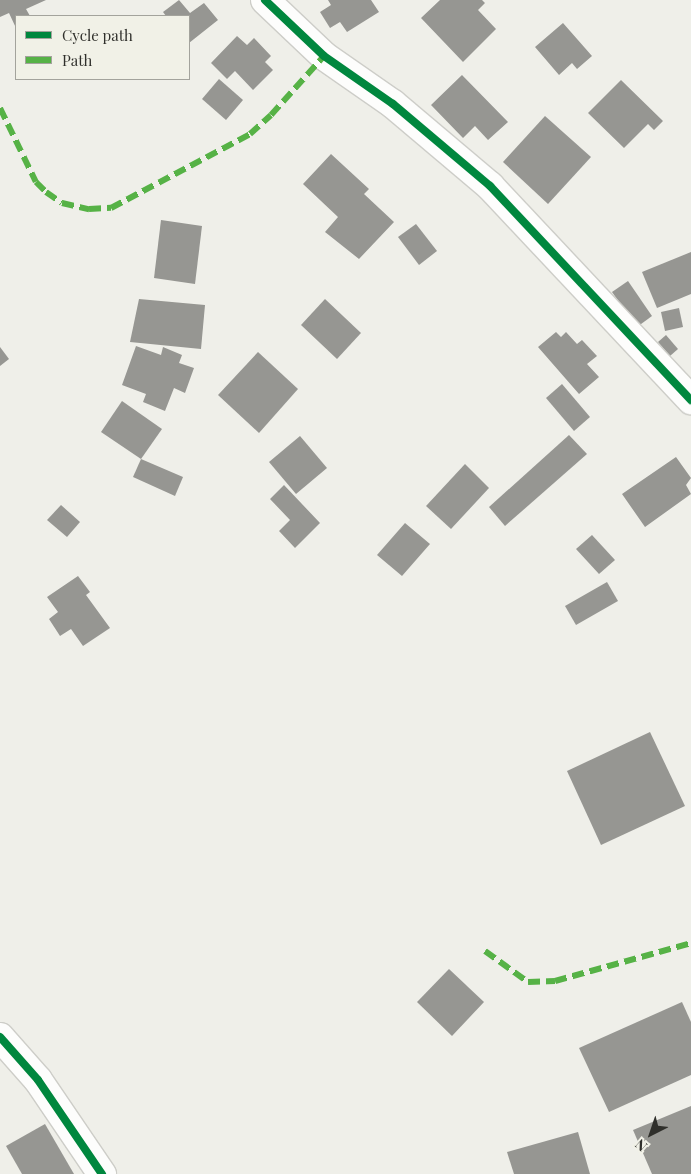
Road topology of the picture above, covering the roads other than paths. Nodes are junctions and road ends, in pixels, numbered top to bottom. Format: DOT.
graph roads {
  1 [pos="264,0"];
  2 [pos="691,400"];
  3 [pos="0,1037"];
  4 [pos="102,1174"];
  1 -- 2 [label="street"];
  3 -- 4 [label="street"];
}
